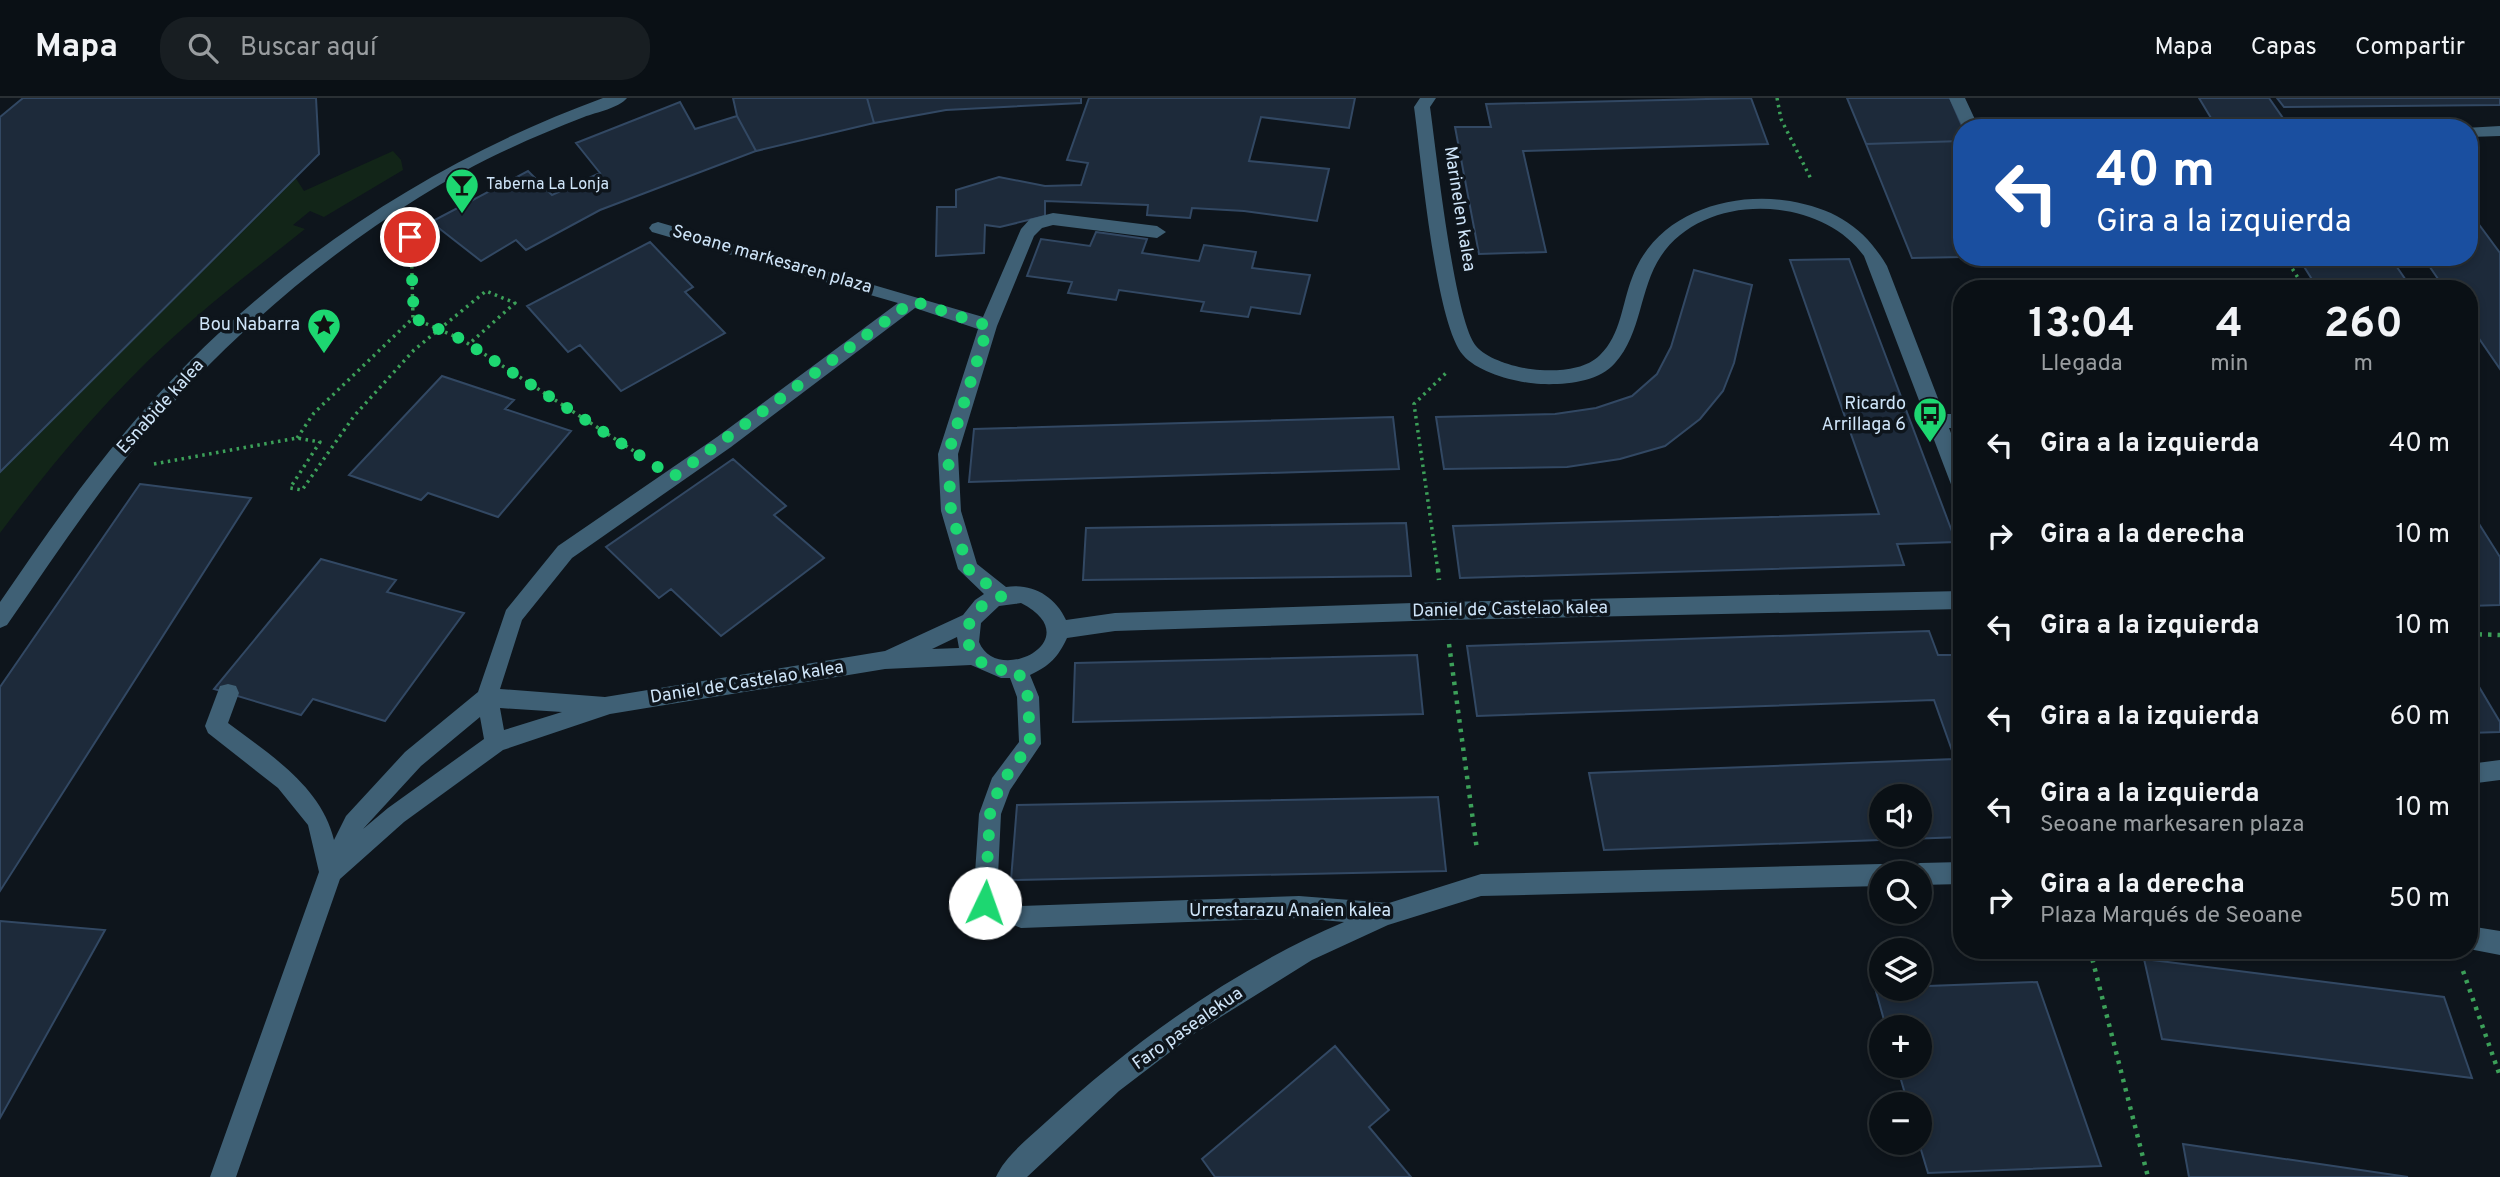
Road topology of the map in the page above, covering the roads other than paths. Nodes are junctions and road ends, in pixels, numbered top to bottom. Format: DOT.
graph roads {
  1 [pos="619,98"];
  2 [pos="1428,98"];
  3 [pos="1957,98"];
  4 [pos="1967,119"];
  5 [pos="2500,131"];
  6 [pos="2478,132"];
  7 [pos="658,228"];
  8 [pos="1157,232"];
  9 [pos="913,301"];
  10 [pos="988,326"];
  11 [pos="1937,421"];
  12 [pos="1953,421"];
  13 [pos="1953,463"];
  14 [pos="1002,596"];
  15 [pos="1953,600"];
  16 [pos="0,619"];
  17 [pos="970,622"];
  18 [pos="1058,630"];
  19 [pos="973,656"];
  20 [pos="885,660"];
  21 [pos="1018,671"];
  22 [pos="228,693"];
  23 [pos="487,698"];
  24 [pos="610,705"];
  25 [pos="496,743"];
  26 [pos="2500,769"];
  27 [pos="2478,773"];
  28 [pos="331,872"];
  29 [pos="1953,873"];
  30 [pos="1932,874"];
  31 [pos="1869,875"];
  32 [pos="1389,914"];
  33 [pos="2478,939"];
  34 [pos="2500,943"];
  35 [pos="223,1177"];
  36 [pos="1009,1177"];
  1 -- 16 [label="street, Esnabide kalea"];
  2 -- 11 [label="street, Marinelen kalea"];
  3 -- 4 [label="street"];
  5 -- 6 [label="street"];
  7 -- 9 [label="street, Seoane markesaren plaza"];
  8 -- 10 [label="street"];
  9 -- 10 [label="street, Seoane markesaren plaza"];
  9 -- 23 [label="street"];
  10 -- 14 [label="street"];
  11 -- 12 [label="street"];
  11 -- 13 [label="street"];
  14 -- 17 [label="street"];
  14 -- 18 [label="street"];
  15 -- 18 [label="street, Daniel de Castelao kalea"];
  17 -- 19 [label="street"];
  17 -- 20 [label="street, Daniel de Castelao kalea"];
  18 -- 21 [label="street"];
  19 -- 20 [label="street, Daniel de Castelao kalea"];
  19 -- 21 [label="street"];
  20 -- 24 [label="street, Daniel de Castelao kalea"];
  21 -- 32 [label="street, Urrestarazu Anaien kalea"];
  22 -- 28 [label="street"];
  23 -- 24 [label="street, Daniel de Castelao kalea"];
  23 -- 25 [label="street"];
  23 -- 28 [label="street"];
  24 -- 25 [label="street, Daniel de Castelao kalea"];
  25 -- 28 [label="street, Daniel de Castelao kalea"];
  26 -- 27 [label="street"];
  28 -- 35 [label="street"];
  29 -- 30 [label="street"];
  31 -- 32 [label="street, Urrestarazu Anaien kalea"];
  32 -- 36 [label="street, Faro pasealekua"];
  33 -- 34 [label="street"];
}
